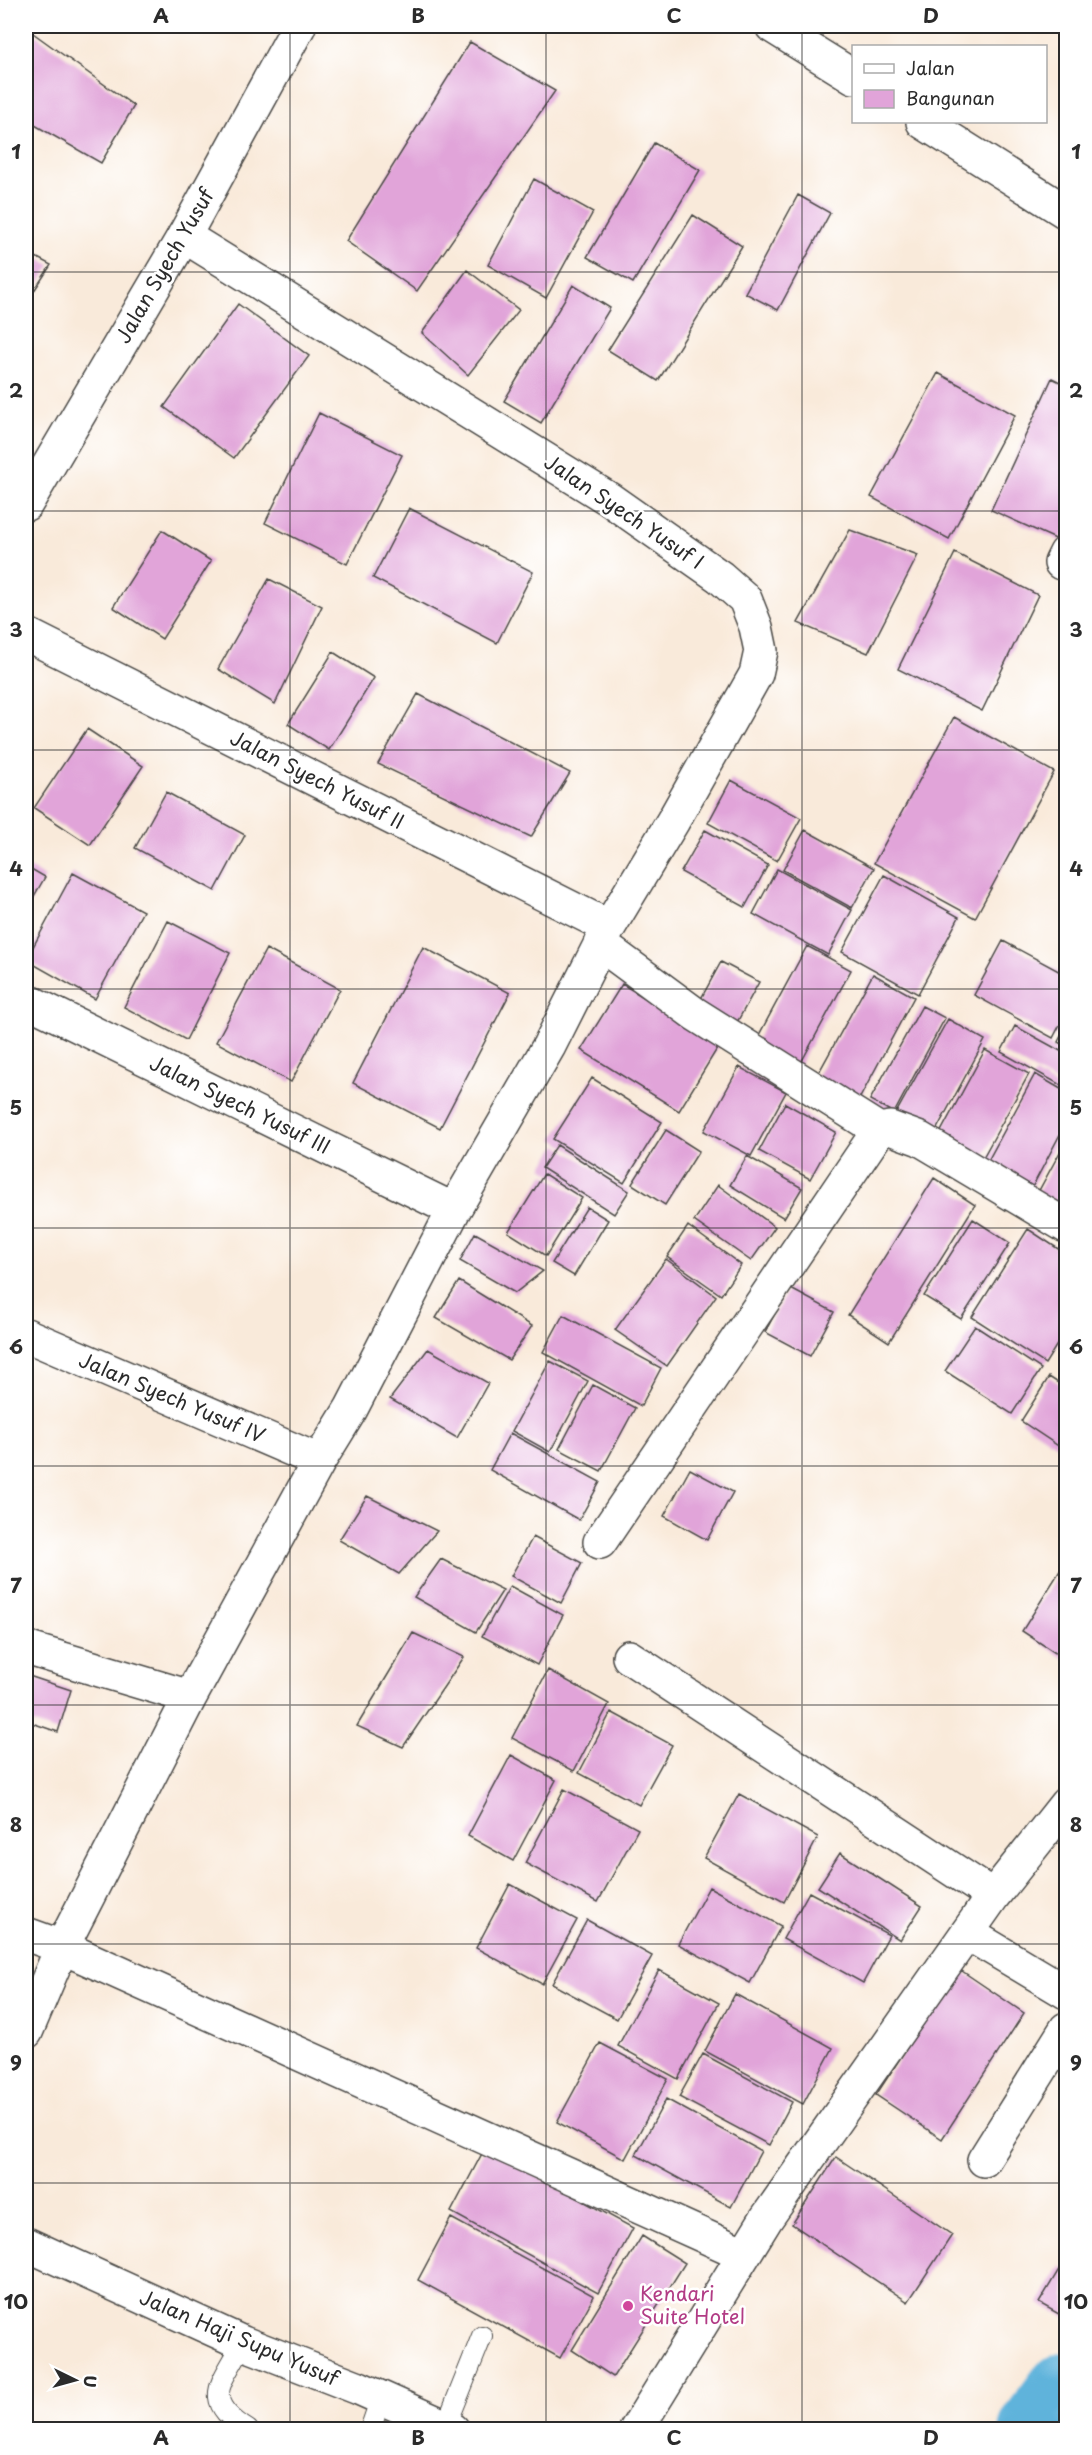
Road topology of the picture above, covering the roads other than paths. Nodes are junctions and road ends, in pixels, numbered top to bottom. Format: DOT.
graph roads {
  1 [pos="299,26"];
  2 [pos="772,26"];
  3 [pos="852,76"];
  4 [pos="925,123"];
  5 [pos="1066,212"];
  6 [pos="184,236"];
  7 [pos="26,504"];
  8 [pos="26,634"];
  9 [pos="604,935"];
  10 [pos="26,1000"];
  11 [pos="879,1131"];
  12 [pos="454,1210"];
  13 [pos="1066,1226"];
  14 [pos="26,1335"];
  15 [pos="319,1461"];
  16 [pos="600,1542"];
  17 [pos="26,1648"];
  18 [pos="629,1657"];
  19 [pos="190,1697"];
  20 [pos="1066,1804"];
  21 [pos="993,1896"];
  22 [pos="967,1933"];
  23 [pos="26,1934"];
  24 [pos="62,1947"];
  25 [pos="1066,1992"];
  26 [pos="1066,2029"];
  27 [pos="26,2032"];
  28 [pos="984,2160"];
  29 [pos="26,2244"];
  30 [pos="744,2253"];
  31 [pos="482,2336"];
  32 [pos="243,2343"];
  33 [pos="381,2398"];
  34 [pos="450,2428"];
  35 [pos="248,2430"];
  36 [pos="370,2430"];
  37 [pos="636,2430"];
  1 -- 6 [label="street, Jalan Syech Yusuf"];
  2 -- 3 [label="street"];
  4 -- 5 [label="street"];
  6 -- 7 [label="street, Jalan Syech Yusuf"];
  6 -- 9 [label="street, Jalan Syech Yusuf I"];
  8 -- 9 [label="street, Jalan Syech Yusuf II"];
  9 -- 11 [label="street, Jalan Syech Yusuf II"];
  9 -- 12 [label="street, Jalan Syech Yusuf I"];
  10 -- 12 [label="street, Jalan Syech Yusuf III"];
  11 -- 13 [label="street"];
  11 -- 16 [label="street"];
  12 -- 15 [label="street, Jalan Syech Yusuf I"];
  14 -- 15 [label="street, Jalan Syech Yusuf IV"];
  15 -- 19 [label="street, Jalan Syech Yusuf I"];
  17 -- 19 [label="street"];
  18 -- 21 [label="street"];
  19 -- 24 [label="street, Jalan Syech Yusuf I"];
  20 -- 21 [label="street"];
  21 -- 22 [label="street"];
  22 -- 25 [label="street"];
  22 -- 30 [label="street"];
  23 -- 24 [label="street"];
  24 -- 27 [label="street, Jalan Syech Yusuf I"];
  24 -- 30 [label="street"];
  26 -- 28 [label="street"];
  29 -- 32 [label="street, Jalan Haji Supu Yusuf"];
  30 -- 37 [label="street"];
  31 -- 34 [label="lane"];
  32 -- 33 [label="street, Jalan Haji Supu Yusuf"];
  32 -- 35 [label="lane"];
  33 -- 34 [label="street, Jalan Haji Supu Yusuf"];
  33 -- 36 [label="lane"];
}
